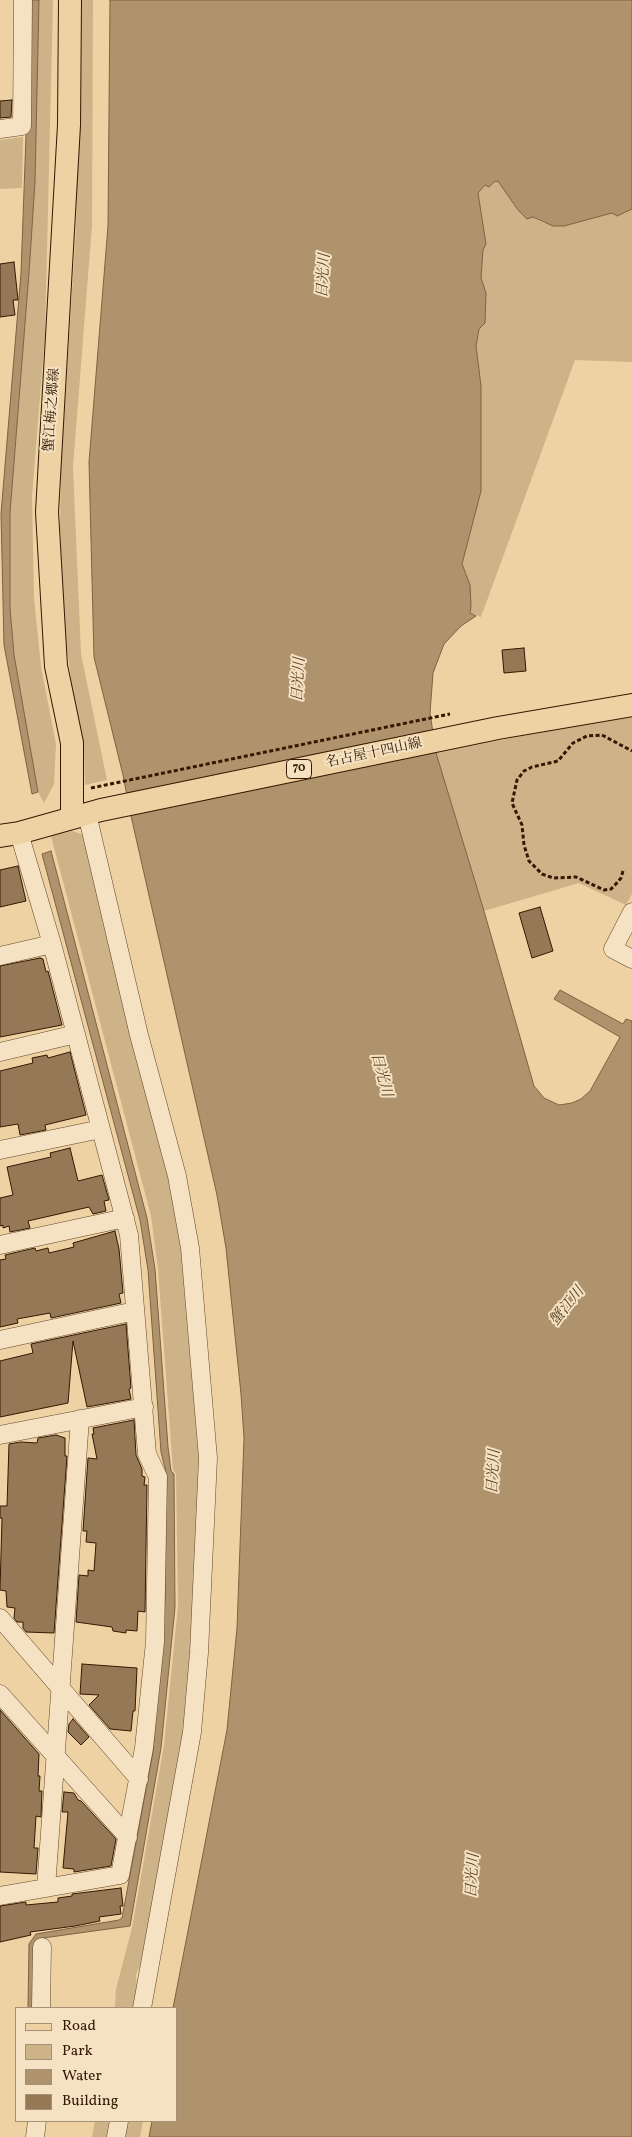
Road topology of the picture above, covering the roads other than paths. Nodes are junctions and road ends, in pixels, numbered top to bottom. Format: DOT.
graph roads {
  1 [pos="23,0"];
  2 [pos="70,0"];
  3 [pos="0,129"];
  4 [pos="632,704"];
  5 [pos="87,814"];
  6 [pos="10,834"];
  7 [pos="632,912"];
  8 [pos="52,944"];
  9 [pos="0,956"];
  10 [pos="632,959"];
  11 [pos="76,1034"];
  12 [pos="0,1052"];
  13 [pos="101,1129"];
  14 [pos="0,1150"];
  15 [pos="125,1218"];
  16 [pos="0,1245"];
  17 [pos="136,1311"];
  18 [pos="0,1340"];
  19 [pos="144,1407"];
  20 [pos="80,1419"];
  21 [pos="0,1435"];
  22 [pos="0,1618"];
  23 [pos="61,1688"];
  24 [pos="0,1694"];
  25 [pos="56,1756"];
  26 [pos="140,1779"];
  27 [pos="128,1837"];
  28 [pos="46,1888"];
  29 [pos="0,1896"];
  30 [pos="42,1947"];
  31 [pos="41,2007"];
  32 [pos="142,2007"];
  33 [pos="36,2122"];
  34 [pos="119,2122"];
  35 [pos="35,2137"];
  36 [pos="116,2137"];
  1 -- 3 [label="street"];
  2 -- 5 [label="main road, 蟹江梅之郷線"];
  4 -- 5 [label="main road, 名古屋十四山線 / 70"];
  5 -- 6 [label="main road, 名古屋十四山線 / 70"];
  5 -- 32 [label="street"];
  6 -- 8 [label="street"];
  7 -- 10 [label="street"];
  8 -- 9 [label="street"];
  8 -- 11 [label="street"];
  11 -- 12 [label="street"];
  11 -- 13 [label="street"];
  13 -- 14 [label="street"];
  13 -- 15 [label="street"];
  15 -- 16 [label="street"];
  15 -- 17 [label="street"];
  17 -- 18 [label="street"];
  17 -- 19 [label="street"];
  19 -- 20 [label="street"];
  19 -- 26 [label="street"];
  20 -- 21 [label="street"];
  20 -- 23 [label="street"];
  22 -- 23 [label="street"];
  23 -- 25 [label="street"];
  23 -- 26 [label="street"];
  24 -- 25 [label="street"];
  25 -- 27 [label="street"];
  25 -- 28 [label="street"];
  26 -- 27 [label="street"];
  27 -- 28 [label="street"];
  28 -- 29 [label="street"];
  30 -- 31 [label="street"];
  33 -- 35 [label="street"];
  34 -- 36 [label="street"];
}
